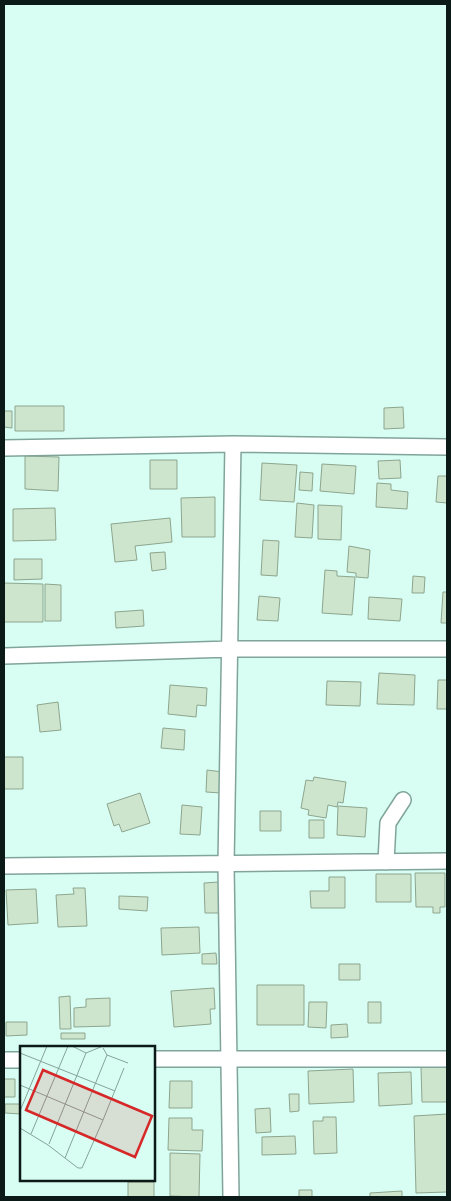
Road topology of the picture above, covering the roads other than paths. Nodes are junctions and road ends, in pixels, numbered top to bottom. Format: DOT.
graph roads {
  1 [pos="233,444"];
  2 [pos="447,447"];
  3 [pos="4,448"];
  4 [pos="230,649"];
  5 [pos="447,649"];
  6 [pos="4,656"];
  7 [pos="403,800"];
  8 [pos="447,861"];
  9 [pos="386,862"];
  10 [pos="226,864"];
  11 [pos="4,866"];
  12 [pos="155,1059"];
  13 [pos="229,1059"];
  14 [pos="447,1059"];
  15 [pos="4,1060"];
  16 [pos="20,1060"];
  17 [pos="230,1197"];
  1 -- 2 [label="street"];
  1 -- 3 [label="street"];
  1 -- 4 [label="street"];
  4 -- 5 [label="street"];
  4 -- 6 [label="street"];
  4 -- 10 [label="street"];
  7 -- 9 [label="street"];
  8 -- 9 [label="street"];
  9 -- 10 [label="street"];
  10 -- 11 [label="street"];
  10 -- 13 [label="street"];
  12 -- 13 [label="street"];
  13 -- 14 [label="street"];
  13 -- 17 [label="street"];
  15 -- 16 [label="street"];
}
